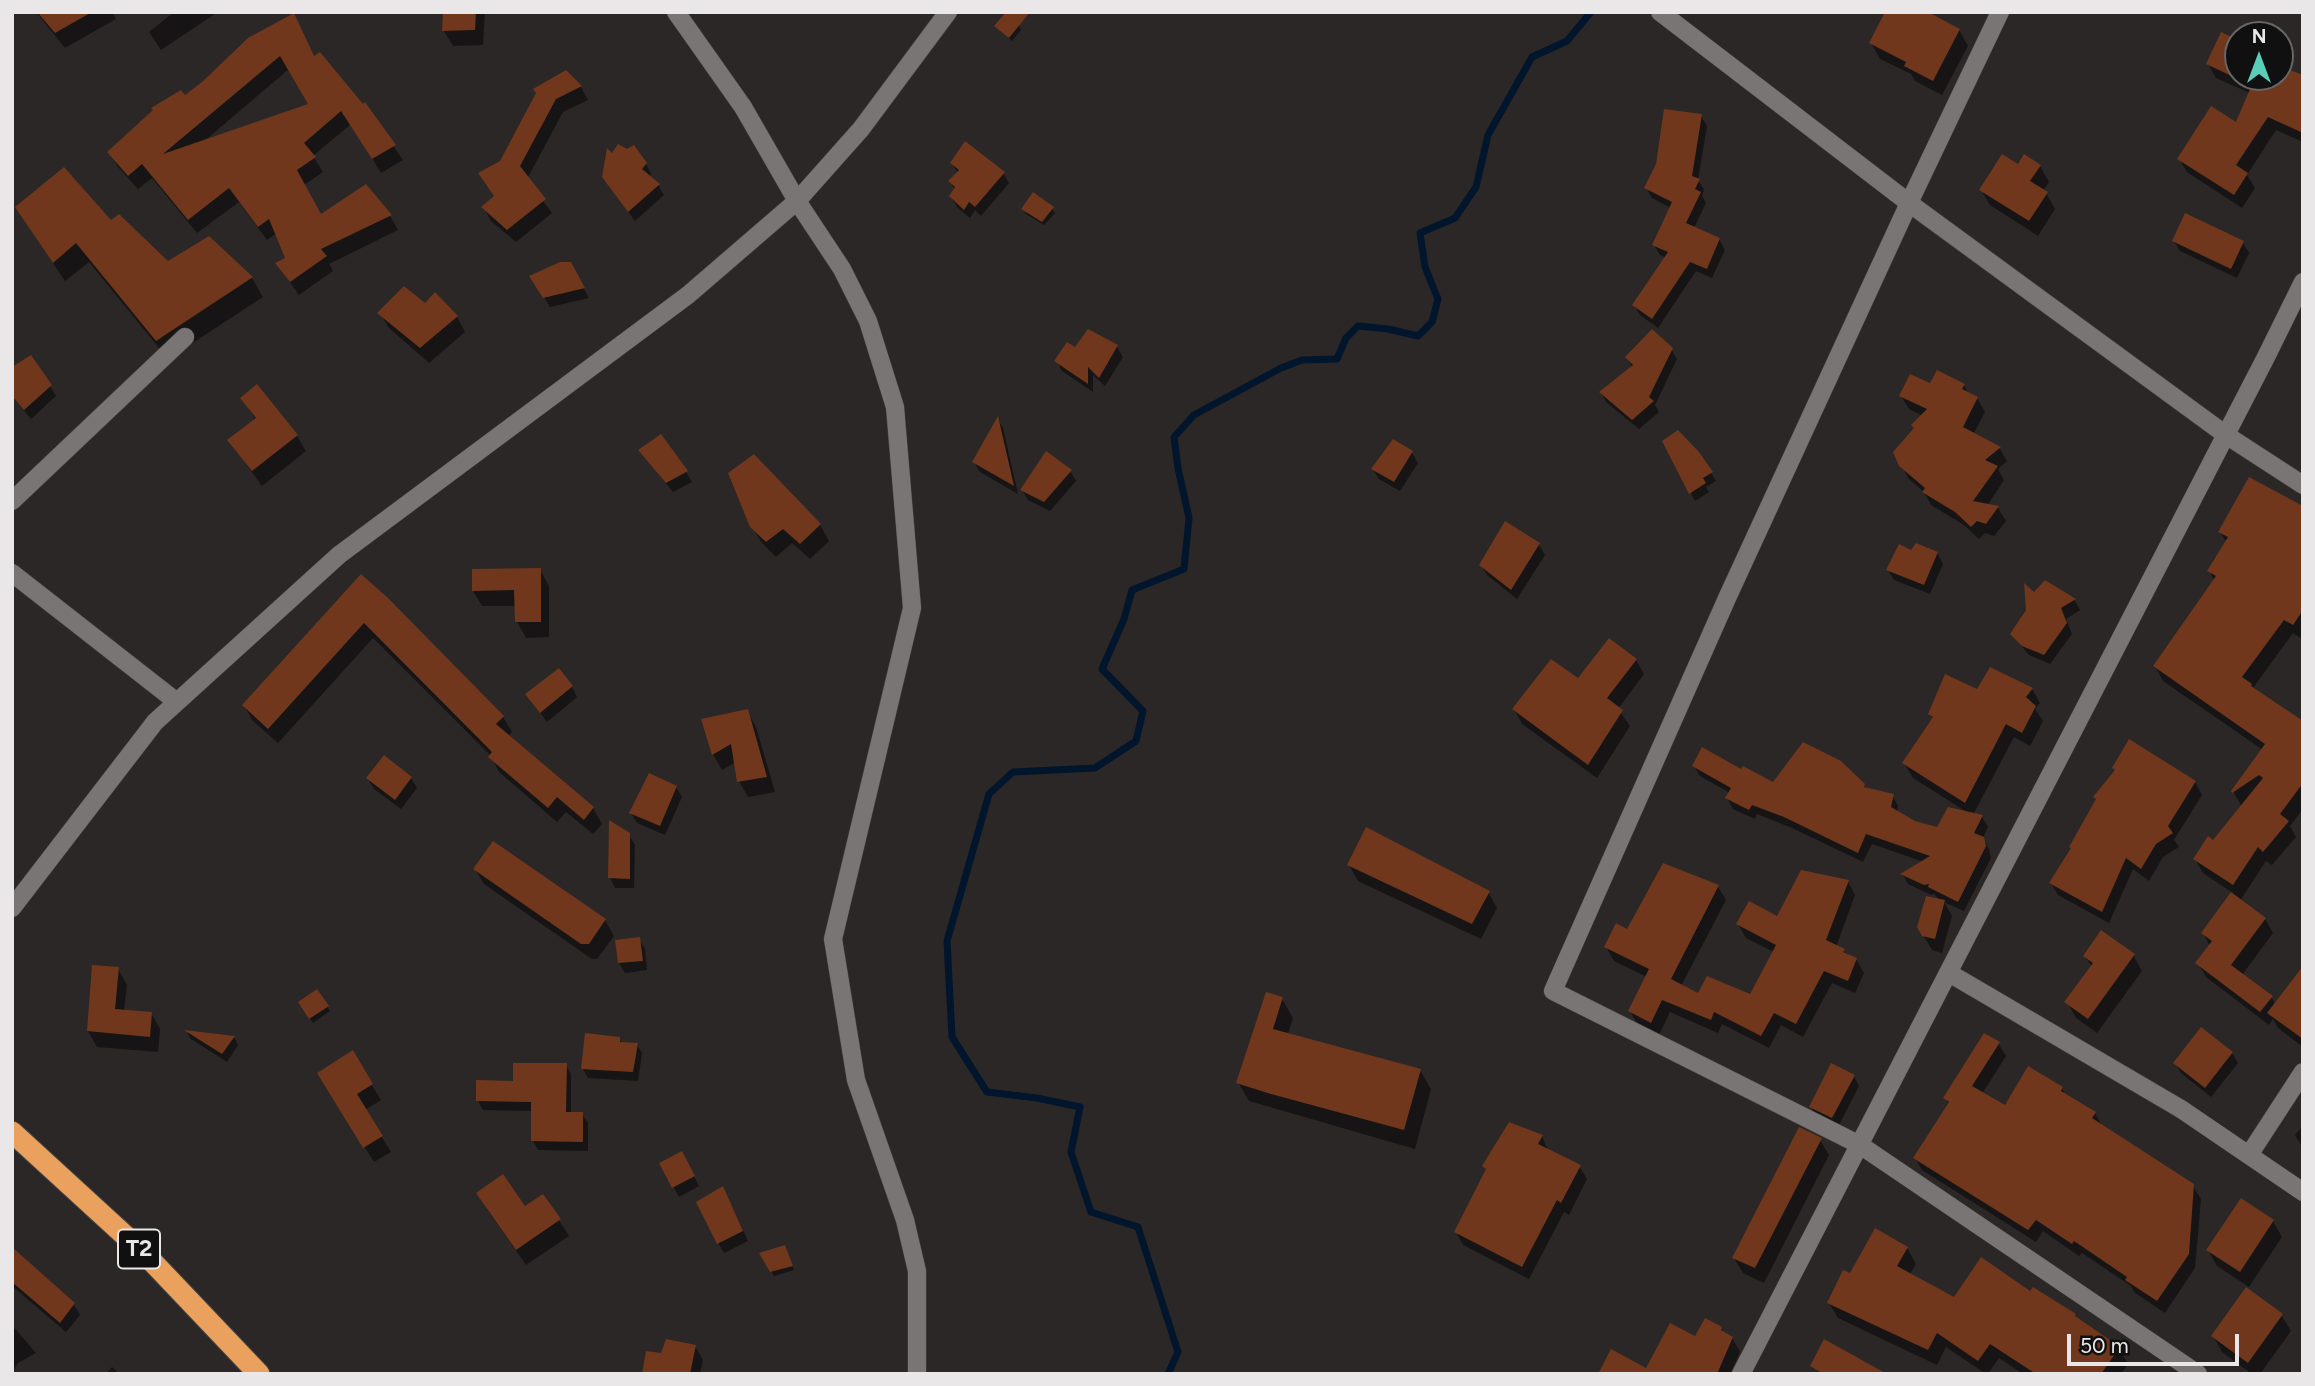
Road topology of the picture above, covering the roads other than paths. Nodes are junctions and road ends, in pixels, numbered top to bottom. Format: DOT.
graph roads {
  1 [pos="676,12"];
  2 [pos="948,12"];
  3 [pos="1660,12"];
  4 [pos="2000,12"];
  5 [pos="797,201"];
  6 [pos="1909,203"];
  7 [pos="2303,282"];
  8 [pos="185,337"];
  9 [pos="2226,435"];
  10 [pos="2303,485"];
  11 [pos="12,501"];
  12 [pos="12,573"];
  13 [pos="177,702"];
  14 [pos="12,908"];
  15 [pos="1949,973"];
  16 [pos="2303,1072"];
  17 [pos="12,1132"];
  18 [pos="1860,1145"];
  19 [pos="2249,1155"];
  20 [pos="2303,1192"];
  21 [pos="259,1374"];
  22 [pos="917,1374"];
  23 [pos="1741,1374"];
  24 [pos="2198,1374"];
  1 -- 5 [label="street"];
  2 -- 5 [label="street"];
  3 -- 6 [label="street"];
  4 -- 6 [label="street"];
  5 -- 13 [label="street"];
  5 -- 22 [label="street"];
  6 -- 9 [label="street"];
  6 -- 18 [label="street"];
  7 -- 9 [label="street"];
  8 -- 11 [label="street"];
  9 -- 10 [label="street"];
  9 -- 15 [label="street"];
  12 -- 13 [label="street"];
  13 -- 14 [label="street"];
  15 -- 18 [label="street"];
  15 -- 19 [label="street"];
  16 -- 19 [label="street"];
  17 -- 21 [label="highway, T2"];
  18 -- 23 [label="street"];
  18 -- 24 [label="street"];
  19 -- 20 [label="street"];
}
